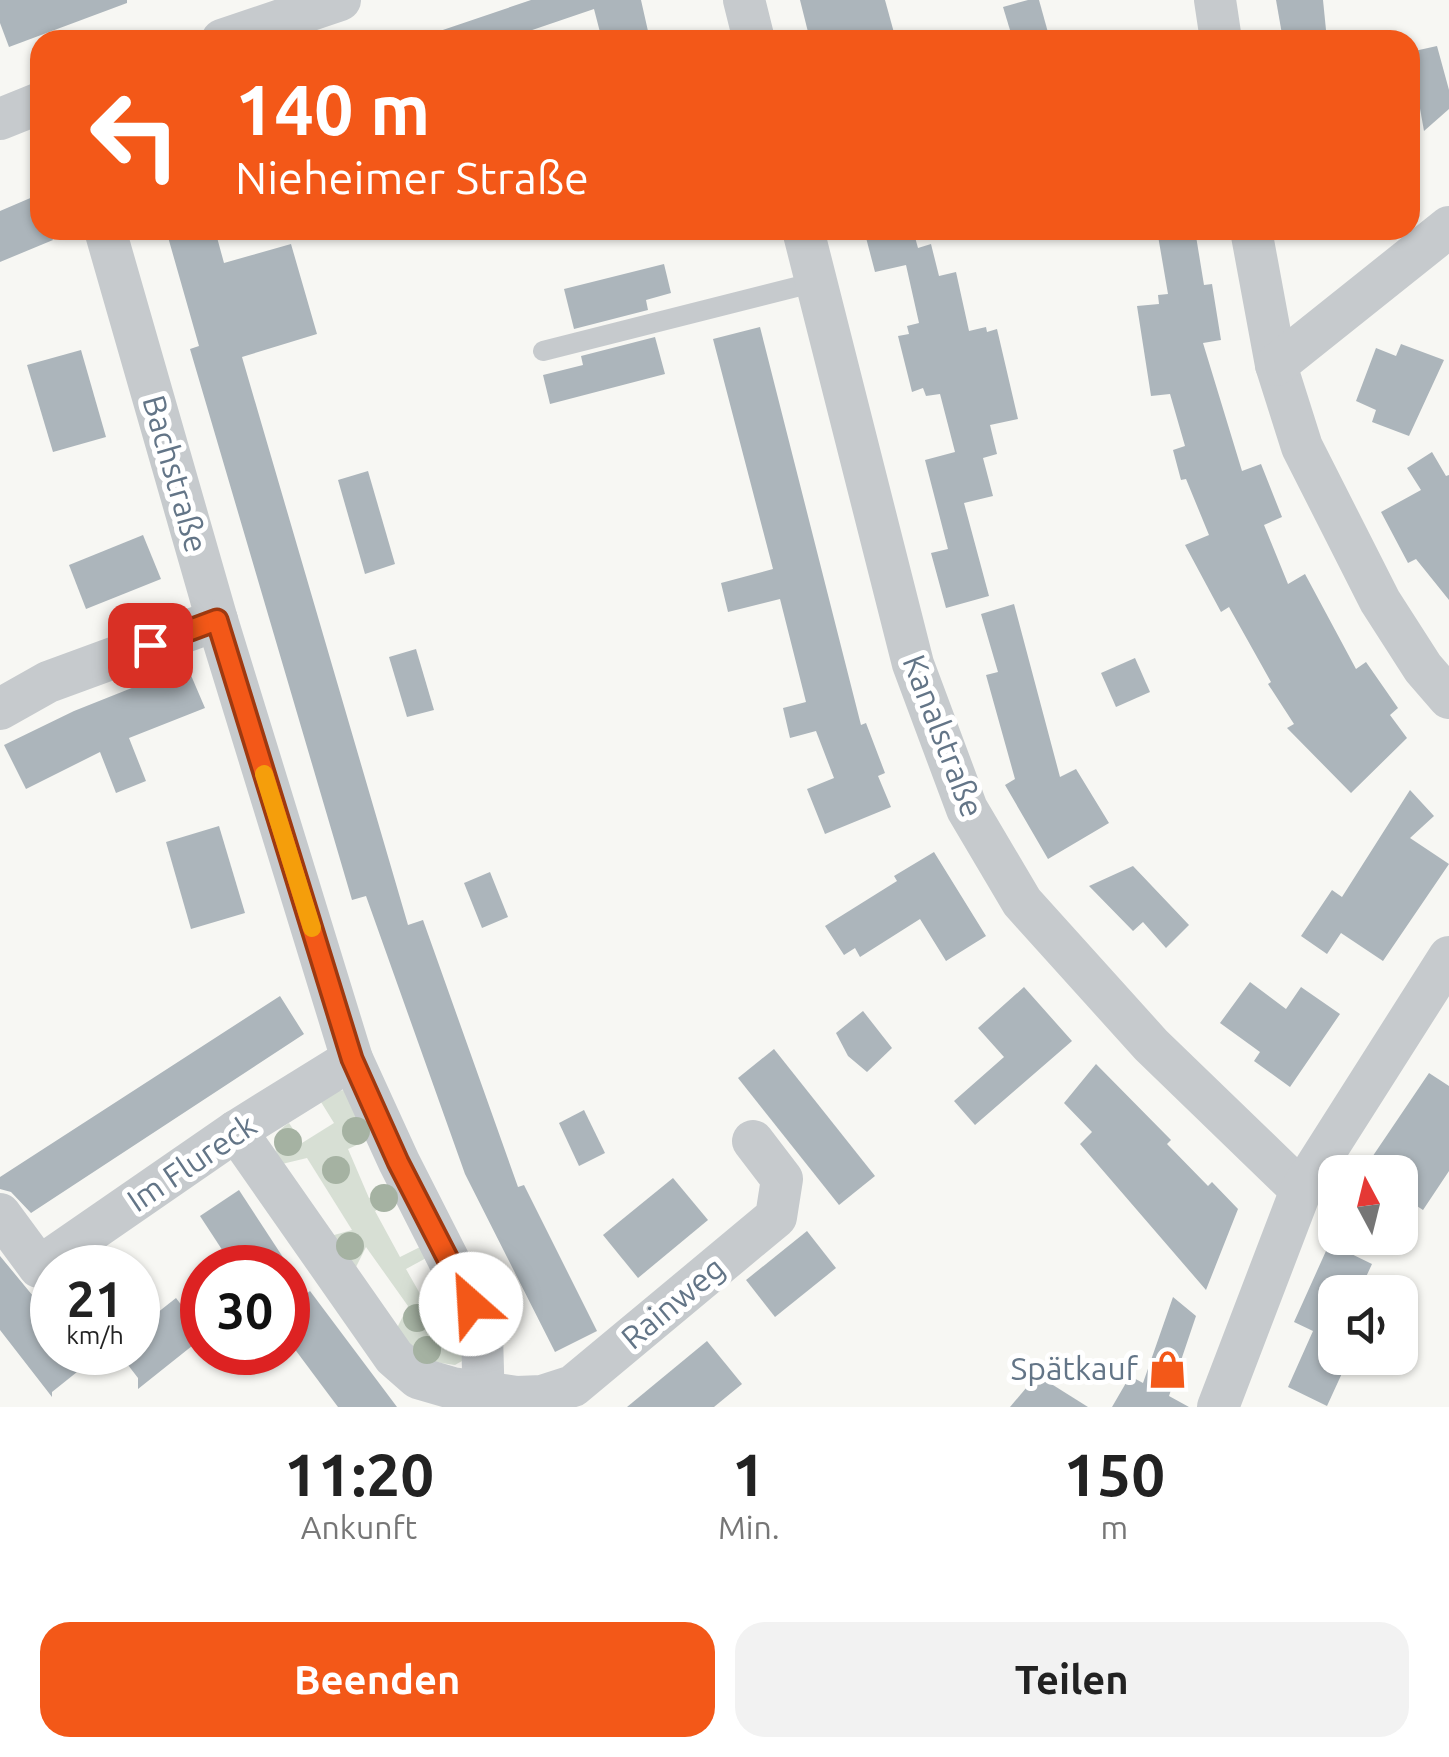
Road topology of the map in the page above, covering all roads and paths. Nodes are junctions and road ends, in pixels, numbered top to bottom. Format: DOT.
graph roads {
  1 [pos="340,0"];
  2 [pos="744,0"];
  3 [pos="1215,0"];
  4 [pos="252,30"];
  5 [pos="752,30"];
  6 [pos="1220,30"];
  7 [pos="30,107"];
  8 [pos="0,119"];
  9 [pos="1449,227"];
  10 [pos="108,240"];
  11 [pos="805,240"];
  12 [pos="1253,240"];
  13 [pos="816,282"];
  14 [pos="543,351"];
  15 [pos="1276,364"];
  16 [pos="217,620"];
  17 [pos="1449,698"];
  18 [pos="0,710"];
  19 [pos="1449,957"];
  20 [pos="352,1059"];
  21 [pos="236,1131"];
  22 [pos="753,1141"];
  23 [pos="1301,1190"];
  24 [pos="0,1214"];
  25 [pos="484,1400"];
  26 [pos="1218,1407"];
  1 -- 4 [label="street"];
  2 -- 5 [label="street"];
  3 -- 6 [label="street"];
  7 -- 8 [label="street"];
  9 -- 15 [label="street"];
  10 -- 16 [label="street, Bachstraße"];
  11 -- 13 [label="street, Kanalstraße"];
  12 -- 15 [label="street"];
  13 -- 14 [label="lane"];
  13 -- 23 [label="street, Kanalstraße"];
  15 -- 17 [label="street"];
  16 -- 18 [label="street"];
  16 -- 20 [label="street, Bachstraße"];
  19 -- 23 [label="street"];
  20 -- 21 [label="street, Im Flureck"];
  20 -- 25 [label="street, Bachstraße"];
  21 -- 24 [label="street, Im Flureck"];
  21 -- 25 [label="street"];
  22 -- 25 [label="street, Rainweg"];
  23 -- 26 [label="street"];
}
